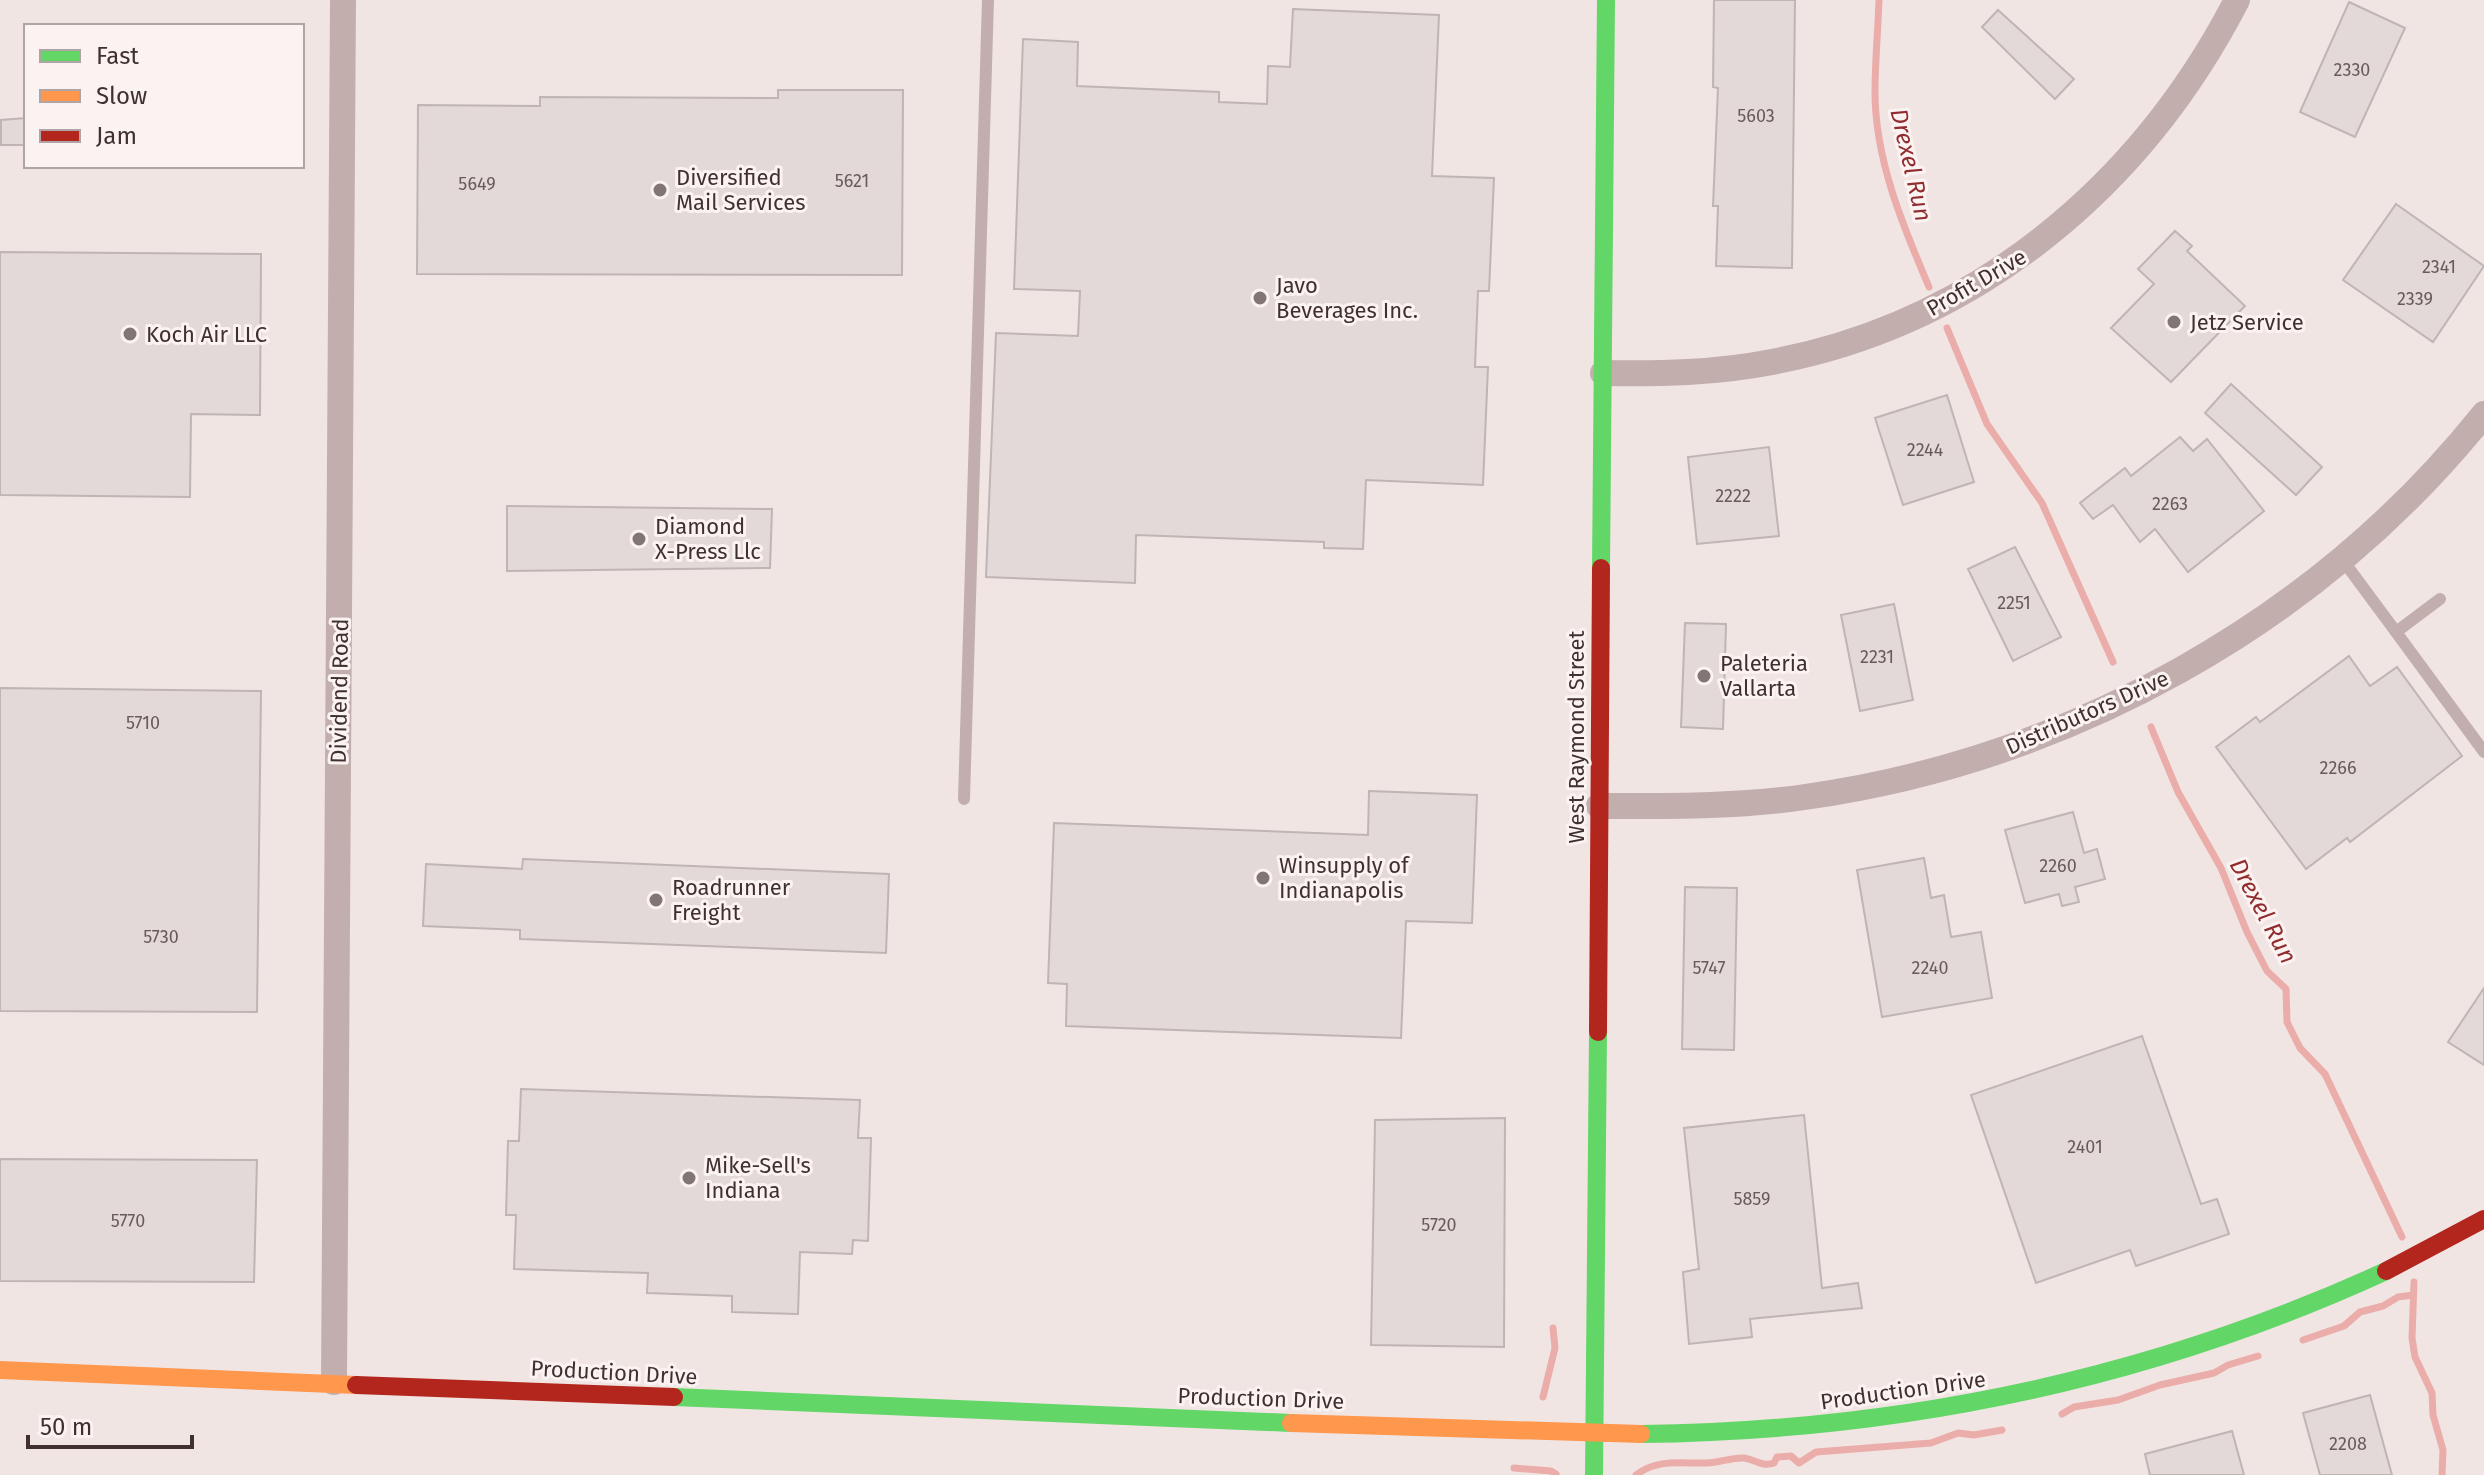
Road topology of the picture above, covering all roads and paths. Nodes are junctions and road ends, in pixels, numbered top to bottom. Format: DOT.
graph roads {
  1 [pos="343,0"];
  2 [pos="988,0"];
  3 [pos="1606,0"];
  4 [pos="2237,0"];
  5 [pos="1603,373"];
  6 [pos="2484,414"];
  7 [pos="2342,559"];
  8 [pos="2440,599"];
  9 [pos="2396,632"];
  10 [pos="2484,752"];
  11 [pos="964,799"];
  12 [pos="1599,806"];
  13 [pos="2484,1219"];
  14 [pos="0,1370"];
  15 [pos="334,1382"];
  16 [pos="1594,1435"];
  17 [pos="1594,1475"];
  1 -- 15 [label="street, Dividend Road"];
  2 -- 11 [label="lane"];
  3 -- 5 [label="street, West Raymond Street"];
  4 -- 5 [label="street, Profit Drive"];
  5 -- 12 [label="street, West Raymond Street"];
  6 -- 7 [label="street, Distributors Drive"];
  7 -- 9 [label="lane"];
  7 -- 12 [label="street, Distributors Drive"];
  8 -- 9 [label="lane"];
  9 -- 10 [label="lane"];
  12 -- 16 [label="street, West Raymond Street"];
  13 -- 16 [label="street, Production Drive"];
  14 -- 15 [label="street, Production Drive"];
  15 -- 16 [label="street, Production Drive"];
  16 -- 17 [label="street, West Raymond Street"];
}
